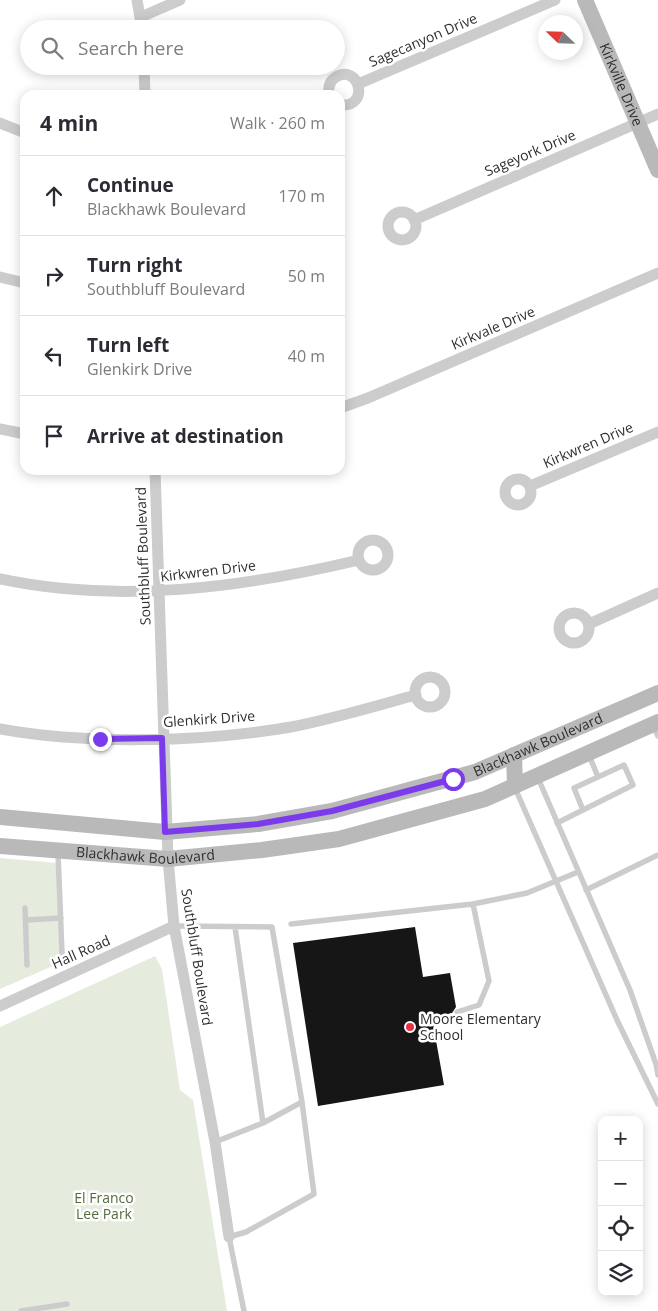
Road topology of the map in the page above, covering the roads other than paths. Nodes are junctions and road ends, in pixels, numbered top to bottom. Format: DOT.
graph roads {
  1 [pos="137,0"];
  2 [pos="180,0"];
  3 [pos="555,0"];
  4 [pos="585,0"];
  5 [pos="141,17"];
  6 [pos="141,20"];
  7 [pos="144,75"];
  8 [pos="358,84"];
  9 [pos="145,90"];
  10 [pos="330,90"];
  11 [pos="345,105"];
  12 [pos="658,114"];
  13 [pos="639,122"];
  14 [pos="0,123"];
  15 [pos="20,131"];
  16 [pos="658,170"];
  17 [pos="414,220"];
  18 [pos="658,273"];
  19 [pos="0,277"];
  20 [pos="20,282"];
  21 [pos="345,406"];
  22 [pos="0,429"];
  23 [pos="658,432"];
  24 [pos="20,433"];
  25 [pos="155,475"];
  26 [pos="530,486"];
  27 [pos="358,560"];
  28 [pos="0,579"];
  29 [pos="160,592"];
  30 [pos="658,593"];
  31 [pos="588,624"];
  32 [pos="658,693"];
  33 [pos="416,695"];
  34 [pos="656,727"];
  35 [pos="0,729"];
  36 [pos="162,738"];
  37 [pos="588,753"];
  38 [pos="514,756"];
  39 [pos="537,775"];
  40 [pos="598,777"];
  41 [pos="514,786"];
  42 [pos="584,810"];
  43 [pos="0,817"];
  44 [pos="557,823"];
  45 [pos="258,824"];
  46 [pos="165,832"];
  47 [pos="0,846"];
  48 [pos="262,850"];
  49 [pos="58,852"];
  50 [pos="658,856"];
  51 [pos="168,859"];
  52 [pos="578,872"];
  53 [pos="557,881"];
  54 [pos="586,890"];
  55 [pos="474,904"];
  56 [pos="25,908"];
  57 [pos="60,918"];
  58 [pos="26,920"];
  59 [pos="291,924"];
  60 [pos="174,926"];
  61 [pos="235,927"];
  62 [pos="62,953"];
  63 [pos="27,965"];
  64 [pos="0,1006"];
  65 [pos="457,1012"];
  66 [pos="658,1074"];
  67 [pos="302,1102"];
  68 [pos="658,1104"];
  69 [pos="263,1123"];
  70 [pos="215,1142"];
  71 [pos="229,1236"];
  72 [pos="67,1304"];
  73 [pos="21,1311"];
  74 [pos="244,1311"];
  1 -- 5 [label="street"];
  2 -- 5 [label="street"];
  3 -- 8 [label="street, Sagecanyon Drive"];
  4 -- 13 [label="main road, Kirkville Drive"];
  5 -- 6 [label="street"];
  7 -- 9 [label="street"];
  8 -- 10 [label="street, Sagecanyon Drive"];
  8 -- 11 [label="street, Sagecanyon Drive"];
  12 -- 13 [label="street, Sageyork Drive"];
  13 -- 16 [label="main road, Kirkville Drive"];
  13 -- 17 [label="street, Sageyork Drive"];
  14 -- 15 [label="street"];
  18 -- 21 [label="street, Kirkvale Drive"];
  19 -- 20 [label="street"];
  22 -- 24 [label="street"];
  23 -- 26 [label="street, Kirkwren Drive"];
  25 -- 29 [label="street, Southbluff Boulevard"];
  27 -- 29 [label="street, Kirkwren Drive"];
  28 -- 29 [label="street, Kirkwren Drive"];
  29 -- 36 [label="street, Southbluff Boulevard"];
  30 -- 31 [label="street"];
  32 -- 38 [label="main road, Blackhawk Boulevard"];
  33 -- 36 [label="street, Glenkirk Drive"];
  34 -- 37 [label="main road, Blackhawk Boulevard"];
  35 -- 36 [label="street, Glenkirk Drive"];
  36 -- 46 [label="street, Southbluff Boulevard"];
  37 -- 39 [label="main road, Blackhawk Boulevard"];
  37 -- 40 [label="lane"];
  38 -- 39 [label="main road"];
  38 -- 41 [label="main road"];
  38 -- 45 [label="main road, Blackhawk Boulevard"];
  39 -- 41 [label="main road, Blackhawk Boulevard"];
  39 -- 44 [label="lane"];
  40 -- 42 [label="lane"];
  40 -- 42 [label="lane"];
  41 -- 48 [label="main road, Blackhawk Boulevard"];
  41 -- 53 [label="lane"];
  42 -- 44 [label="lane"];
  43 -- 46 [label="main road, Blackhawk Boulevard"];
  44 -- 52 [label="lane"];
  45 -- 46 [label="main road, Blackhawk Boulevard"];
  45 -- 48 [label="main road"];
  46 -- 51 [label="street, Southbluff Boulevard"];
  47 -- 49 [label="main road, Blackhawk Boulevard"];
  48 -- 51 [label="main road, Blackhawk Boulevard"];
  49 -- 51 [label="main road, Blackhawk Boulevard"];
  49 -- 57 [label="lane"];
  50 -- 54 [label="lane"];
  51 -- 60 [label="street, Southbluff Boulevard"];
  52 -- 53 [label="lane"];
  52 -- 54 [label="lane"];
  53 -- 55 [label="lane"];
  53 -- 68 [label="lane"];
  54 -- 66 [label="lane"];
  55 -- 59 [label="lane"];
  55 -- 65 [label="lane"];
  56 -- 58 [label="lane"];
  57 -- 58 [label="lane"];
  57 -- 62 [label="lane"];
  58 -- 63 [label="lane"];
  60 -- 61 [label="lane"];
  60 -- 64 [label="street, Hall Road"];
  60 -- 70 [label="street, Southbluff Boulevard"];
  61 -- 67 [label="lane"];
  61 -- 69 [label="lane"];
  67 -- 69 [label="lane"];
  67 -- 71 [label="lane"];
  69 -- 70 [label="lane"];
  70 -- 71 [label="street, Southbluff Boulevard"];
  71 -- 74 [label="lane"];
  72 -- 73 [label="lane"];
}
